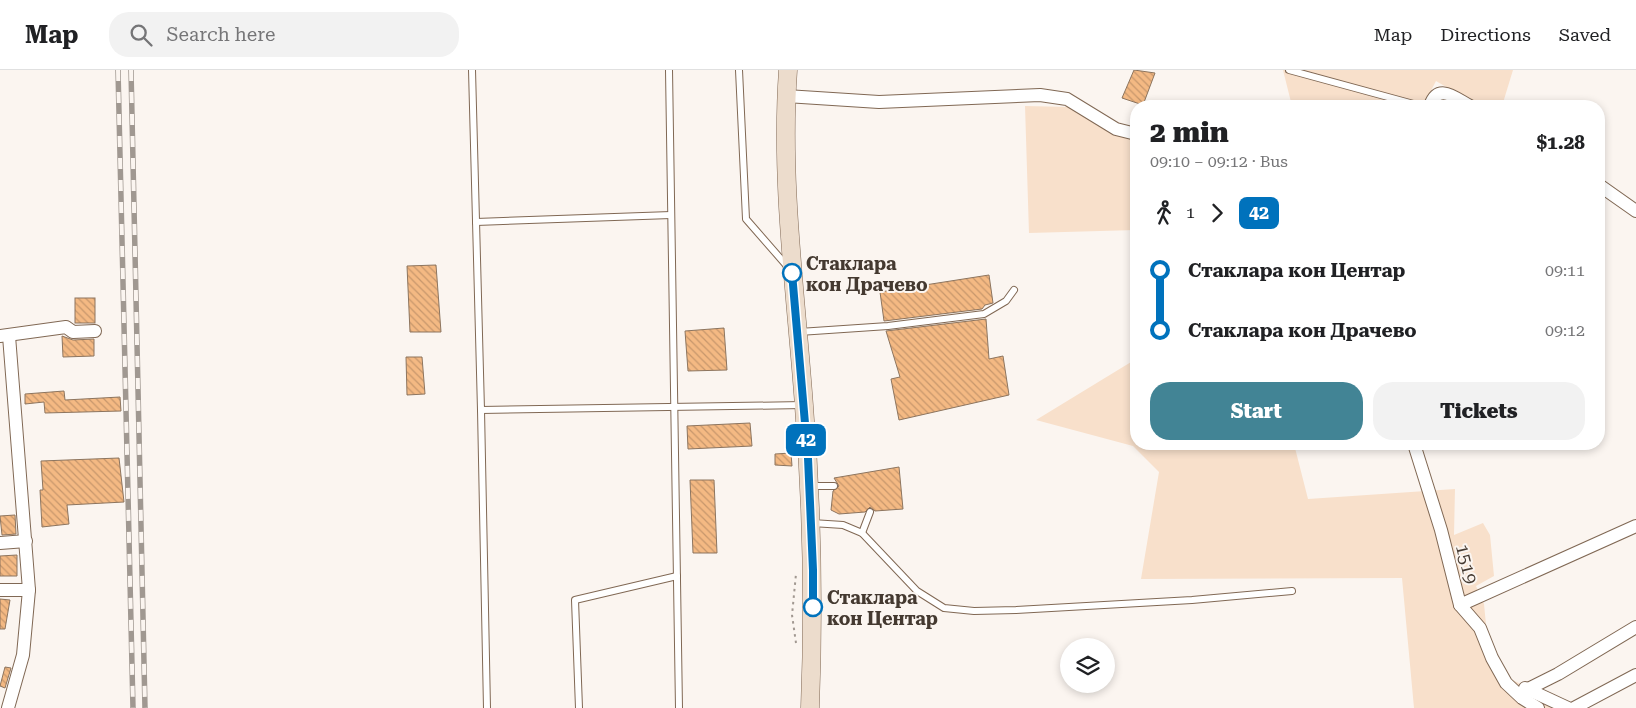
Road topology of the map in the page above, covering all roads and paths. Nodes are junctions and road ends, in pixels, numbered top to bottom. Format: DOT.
graph roads {
  1 [pos="472,70"];
  2 [pos="669,70"];
  3 [pos="738,70"];
  4 [pos="788,70"];
  5 [pos="1289,70"];
  6 [pos="786,96"];
  7 [pos="1398,100"];
  8 [pos="1433,100"];
  9 [pos="1460,100"];
  10 [pos="1130,132"];
  11 [pos="1605,189"];
  12 [pos="1636,211"];
  13 [pos="671,216"];
  14 [pos="476,222"];
  15 [pos="792,270"];
  16 [pos="1014,290"];
  17 [pos="95,331"];
  18 [pos="798,332"];
  19 [pos="4,336"];
  20 [pos="804,405"];
  21 [pos="674,407"];
  22 [pos="481,410"];
  23 [pos="1416,450"];
  24 [pos="808,486"];
  25 [pos="834,486"];
  26 [pos="870,512"];
  27 [pos="810,523"];
  28 [pos="1636,526"];
  29 [pos="862,533"];
  30 [pos="26,541"];
  31 [pos="0,543"];
  32 [pos="797,572"];
  33 [pos="677,576"];
  34 [pos="0,590"];
  35 [pos="29,590"];
  36 [pos="1292,590"];
  37 [pos="1460,606"];
  38 [pos="1636,627"];
  39 [pos="797,647"];
  40 [pos="1636,675"];
  41 [pos="1506,683"];
  42 [pos="1530,688"];
  43 [pos="8,708"];
  44 [pos="486,708"];
  45 [pos="579,708"];
  46 [pos="679,708"];
  47 [pos="810,708"];
  48 [pos="1538,708"];
  49 [pos="1568,708"];
  50 [pos="1574,708"];
  1 -- 14 [label="lane"];
  2 -- 13 [label="lane"];
  3 -- 15 [label="lane"];
  4 -- 6 [label="main road"];
  5 -- 7 [label="lane"];
  6 -- 10 [label="street"];
  6 -- 15 [label="main road"];
  8 -- 9 [label="street"];
  11 -- 12 [label="street"];
  13 -- 14 [label="lane"];
  13 -- 21 [label="lane"];
  14 -- 22 [label="lane"];
  15 -- 18 [label="main road"];
  16 -- 18 [label="lane"];
  17 -- 19 [label="street"];
  18 -- 20 [label="main road"];
  19 -- 30 [label="street"];
  20 -- 21 [label="lane"];
  20 -- 24 [label="main road"];
  21 -- 22 [label="lane"];
  21 -- 33 [label="lane"];
  22 -- 44 [label="lane"];
  23 -- 37 [label="street, 1519"];
  24 -- 25 [label="lane"];
  24 -- 27 [label="main road"];
  26 -- 29 [label="lane"];
  27 -- 29 [label="lane"];
  27 -- 47 [label="main road"];
  28 -- 37 [label="street"];
  29 -- 36 [label="lane"];
  30 -- 31 [label="street"];
  30 -- 35 [label="street"];
  32 -- 39 [label="path"];
  33 -- 45 [label="lane"];
  33 -- 46 [label="lane"];
  34 -- 35 [label="street"];
  35 -- 43 [label="street"];
  37 -- 41 [label="street, 1519"];
  38 -- 42 [label="street"];
  40 -- 50 [label="street"];
  41 -- 42 [label="street"];
  41 -- 48 [label="street, 1519"];
  42 -- 49 [label="street"];
}
